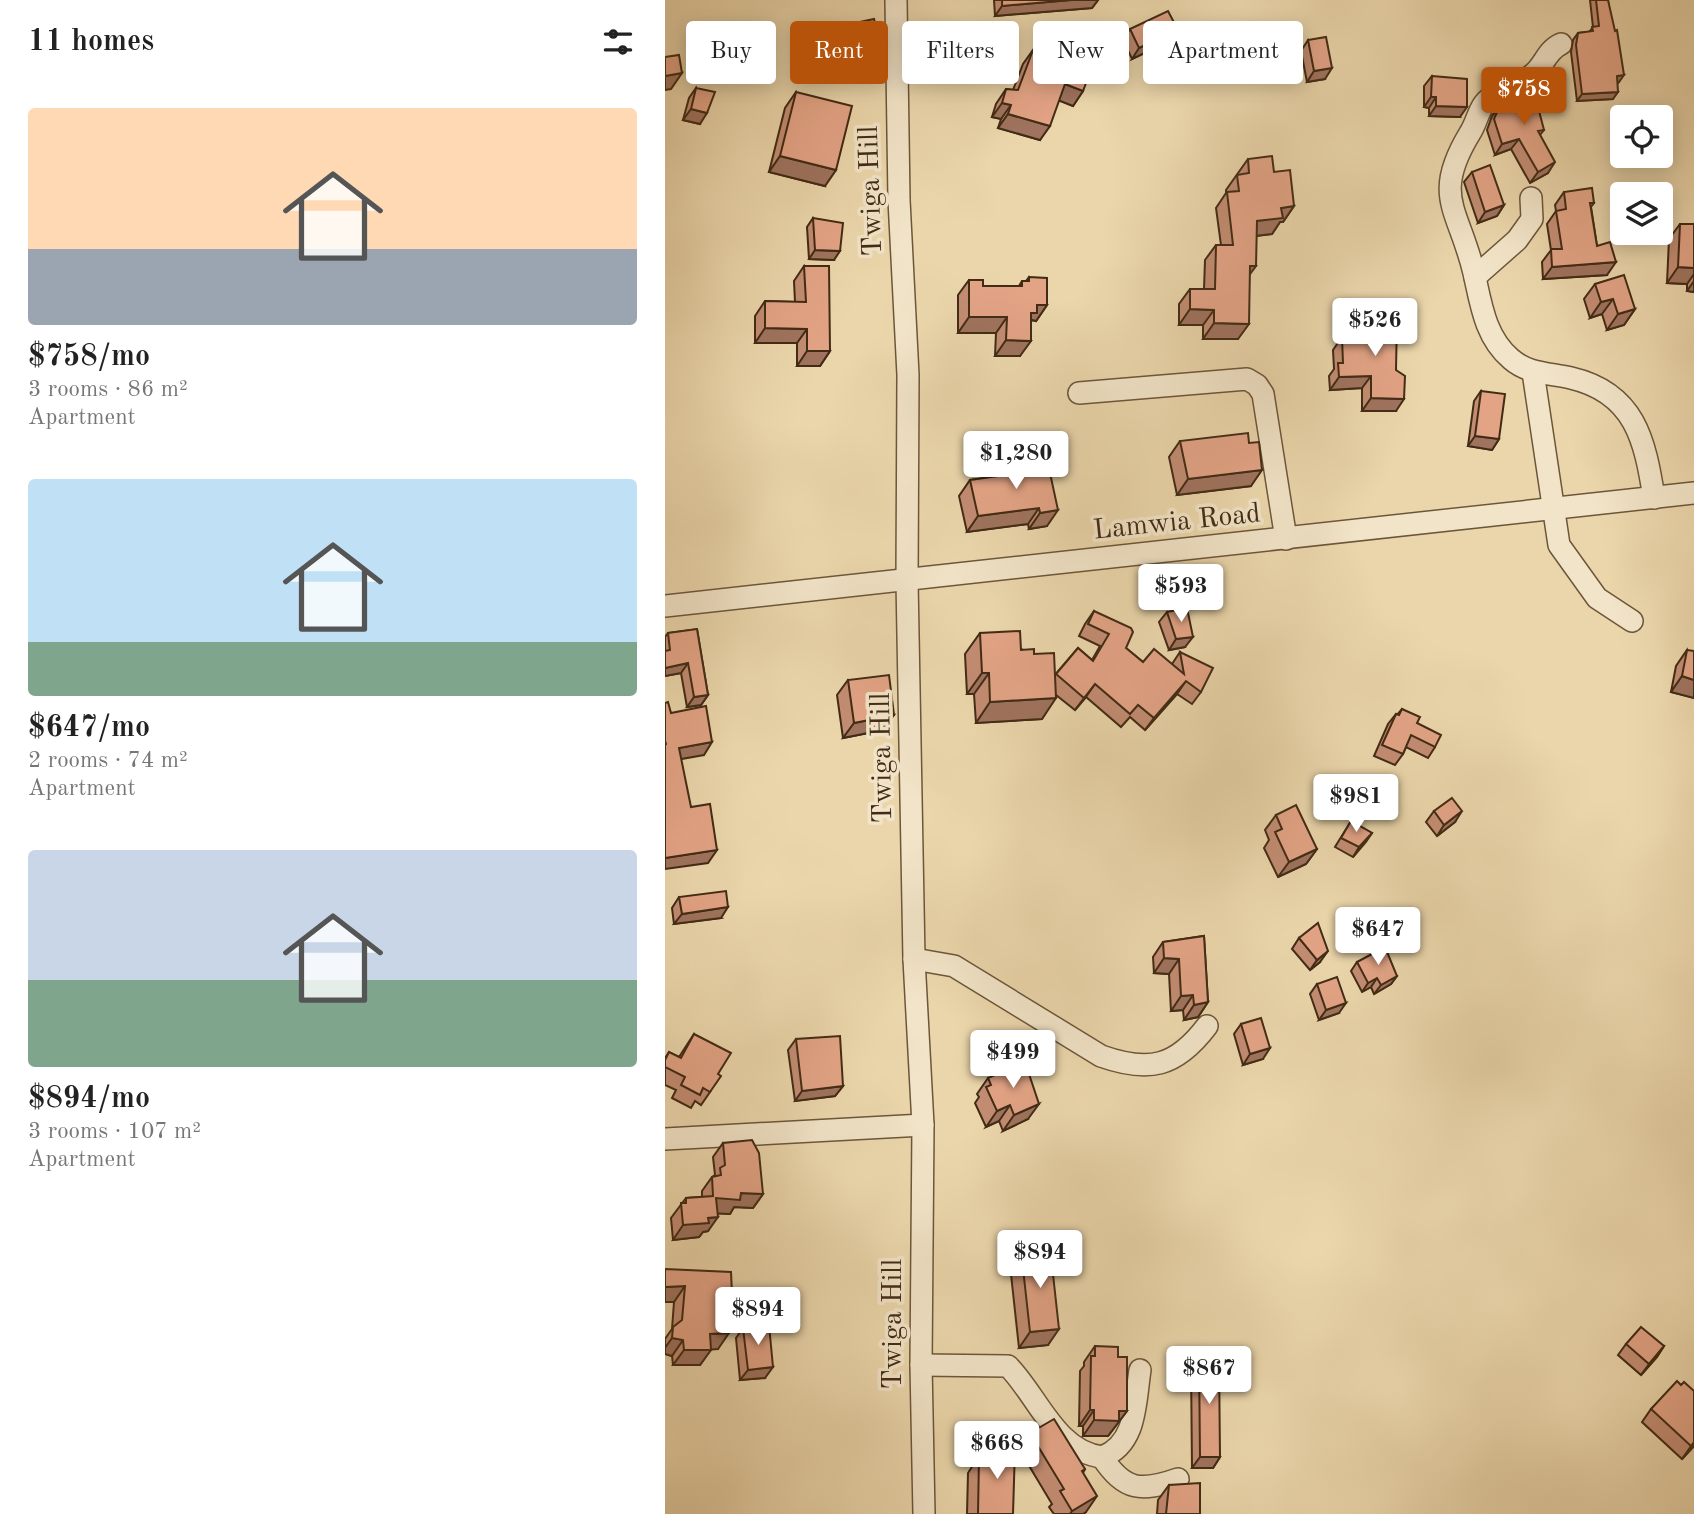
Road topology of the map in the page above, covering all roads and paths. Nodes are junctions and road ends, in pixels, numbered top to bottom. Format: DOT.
graph roads {
  1 [pos="896,0"];
  2 [pos="1561,44"];
  3 [pos="1531,198"];
  4 [pos="1475,277"];
  5 [pos="1533,372"];
  6 [pos="1079,393"];
  7 [pos="1694,493"];
  8 [pos="1654,498"];
  9 [pos="1553,509"];
  10 [pos="1286,539"];
  11 [pos="907,581"];
  12 [pos="665,606"];
  13 [pos="1632,621"];
  14 [pos="914,959"];
  15 [pos="1207,1026"];
  16 [pos="923,1125"];
  17 [pos="665,1139"];
  18 [pos="921,1364"];
  19 [pos="1140,1370"];
  20 [pos="1102,1457"];
  21 [pos="1178,1479"];
  22 [pos="924,1514"];
  1 -- 11 [label="street, Twiga Hill"];
  2 -- 4 [label="street"];
  3 -- 4 [label="street"];
  4 -- 5 [label="street"];
  5 -- 8 [label="street"];
  5 -- 9 [label="street"];
  6 -- 10 [label="street"];
  7 -- 8 [label="street, Lamwia Road"];
  8 -- 9 [label="street, Lamwia Road"];
  9 -- 10 [label="street, Lamwia Road"];
  9 -- 13 [label="street"];
  10 -- 11 [label="street, Lamwia Road"];
  11 -- 12 [label="street, Lamwia Road"];
  11 -- 14 [label="street, Twiga Hill"];
  14 -- 15 [label="street"];
  14 -- 16 [label="street, Twiga Hill"];
  16 -- 17 [label="street"];
  16 -- 18 [label="street, Twiga Hill"];
  18 -- 20 [label="street"];
  18 -- 22 [label="street, Twiga Hill"];
  19 -- 20 [label="street"];
  20 -- 21 [label="street"];
}
